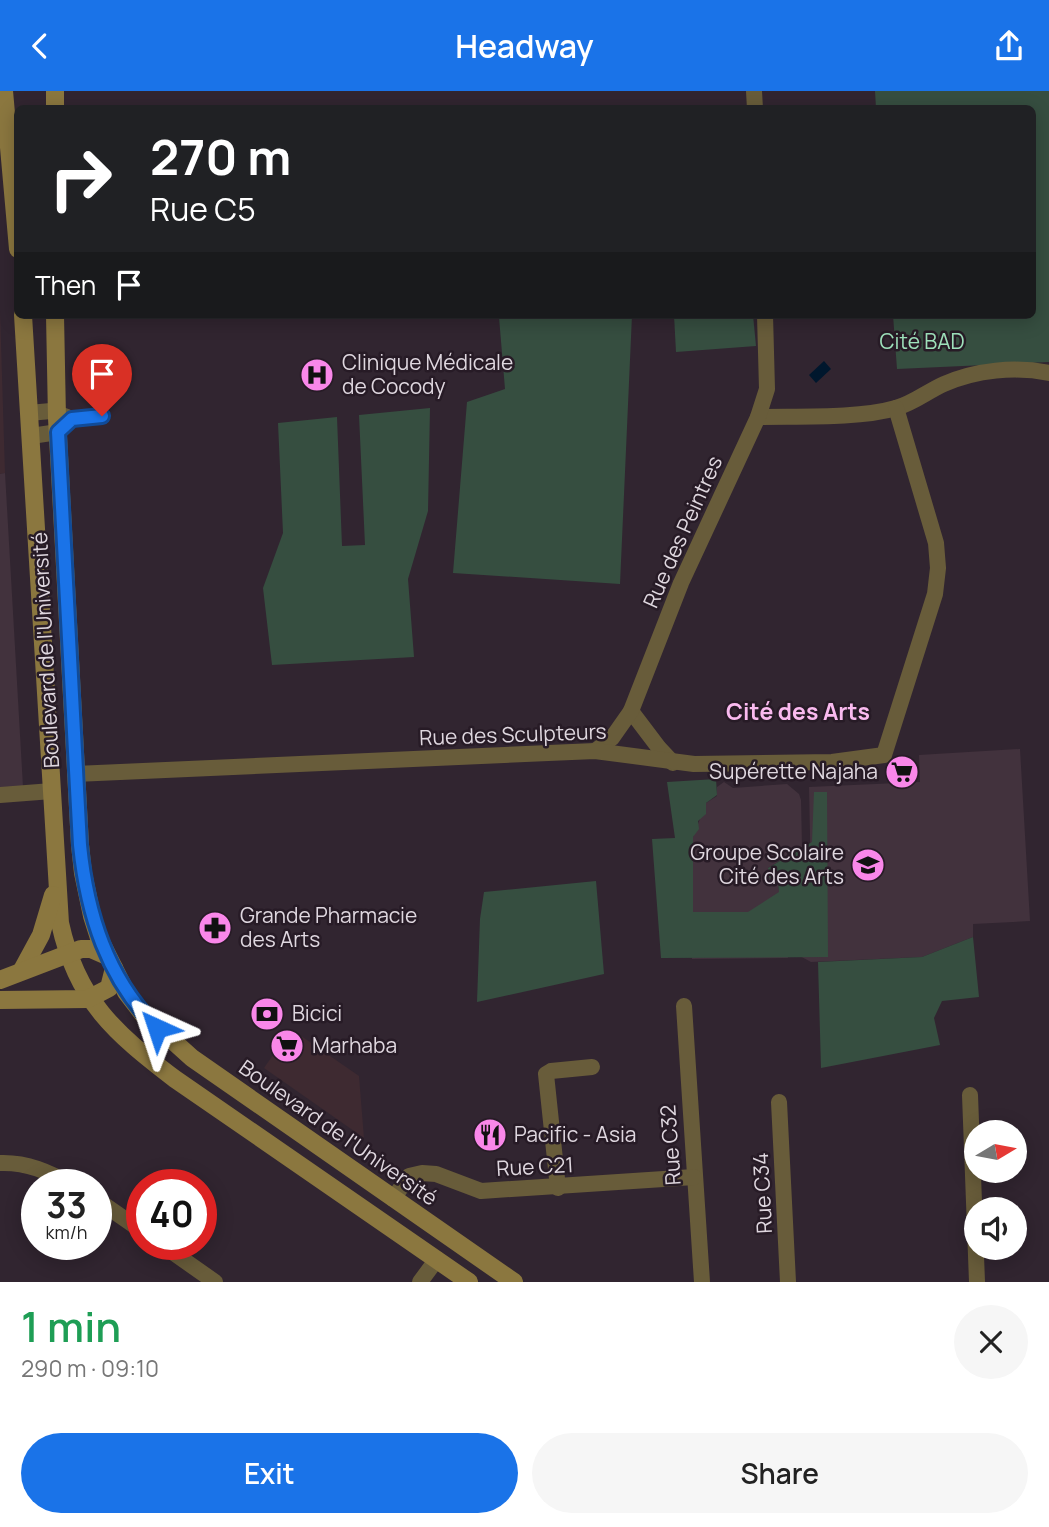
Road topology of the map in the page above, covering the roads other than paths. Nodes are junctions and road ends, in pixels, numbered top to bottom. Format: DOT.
graph roads {
  1 [pos="4,91"];
  2 [pos="14,204"];
  3 [pos="23,319"];
  4 [pos="55,319"];
  5 [pos="765,319"];
  6 [pos="1049,373"];
  7 [pos="896,408"];
  8 [pos="30,413"];
  9 [pos="64,415"];
  10 [pos="102,416"];
  11 [pos="758,417"];
  12 [pos="58,432"];
  13 [pos="31,436"];
  14 [pos="631,711"];
  15 [pos="595,751"];
  16 [pos="673,763"];
  17 [pos="75,774"];
  18 [pos="52,791"];
  19 [pos="0,795"];
  20 [pos="56,881"];
  21 [pos="68,955"];
  22 [pos="110,962"];
  23 [pos="22,970"];
  24 [pos="0,980"];
  25 [pos="88,999"];
  26 [pos="0,1000"];
  27 [pos="684,1006"];
  28 [pos="593,1067"];
  29 [pos="970,1095"];
  30 [pos="779,1102"];
  31 [pos="0,1163"];
  32 [pos="39,1169"];
  33 [pos="694,1178"];
  34 [pos="558,1188"];
  35 [pos="393,1199"];
  36 [pos="437,1259"];
  37 [pos="184,1260"];
  38 [pos="215,1282"];
  39 [pos="420,1282"];
  40 [pos="469,1282"];
  41 [pos="514,1282"];
  42 [pos="702,1282"];
  43 [pos="788,1282"];
  44 [pos="977,1282"];
  1 -- 2 [label="street"];
  3 -- 8 [label="street, Boulevard de l'Université"];
  4 -- 9 [label="street, Boulevard de l'Université"];
  5 -- 11 [label="street, Rue des Peintres"];
  6 -- 7 [label="street"];
  7 -- 11 [label="street"];
  7 -- 16 [label="street, Rue des Sculpteurs"];
  8 -- 9 [label="street"];
  8 -- 13 [label="street, Boulevard de l'Université"];
  9 -- 10 [label="street"];
  9 -- 12 [label="street, Boulevard de l'Université"];
  11 -- 14 [label="street, Rue des Peintres"];
  12 -- 13 [label="street"];
  12 -- 17 [label="street, Boulevard de l'Université"];
  13 -- 18 [label="street, Boulevard de l'Université"];
  14 -- 15 [label="street, Rue des Peintres"];
  14 -- 16 [label="street"];
  15 -- 16 [label="street, Rue des Sculpteurs"];
  15 -- 17 [label="street, Rue des Sculpteurs"];
  17 -- 22 [label="street, Boulevard de l'Université"];
  18 -- 19 [label="street"];
  18 -- 20 [label="street, Boulevard de l'Université"];
  20 -- 21 [label="street, Boulevard de l'Université"];
  20 -- 23 [label="street"];
  21 -- 22 [label="street"];
  21 -- 23 [label="street"];
  21 -- 25 [label="street, Boulevard de l'Université"];
  22 -- 25 [label="street"];
  22 -- 35 [label="street, Boulevard de l'Université"];
  23 -- 24 [label="street"];
  25 -- 26 [label="street"];
  25 -- 36 [label="street, Boulevard de l'Université"];
  27 -- 33 [label="street, Rue C32"];
  28 -- 34 [label="street"];
  29 -- 44 [label="street"];
  30 -- 43 [label="street, Rue C34"];
  31 -- 32 [label="street"];
  33 -- 34 [label="street, Rue C21"];
  33 -- 42 [label="street, Rue C32"];
  34 -- 35 [label="street, Rue C21"];
  35 -- 41 [label="street, Boulevard de l'Université"];
  36 -- 39 [label="street"];
  36 -- 40 [label="street, Boulevard de l'Université"];
  37 -- 38 [label="street"];
}
